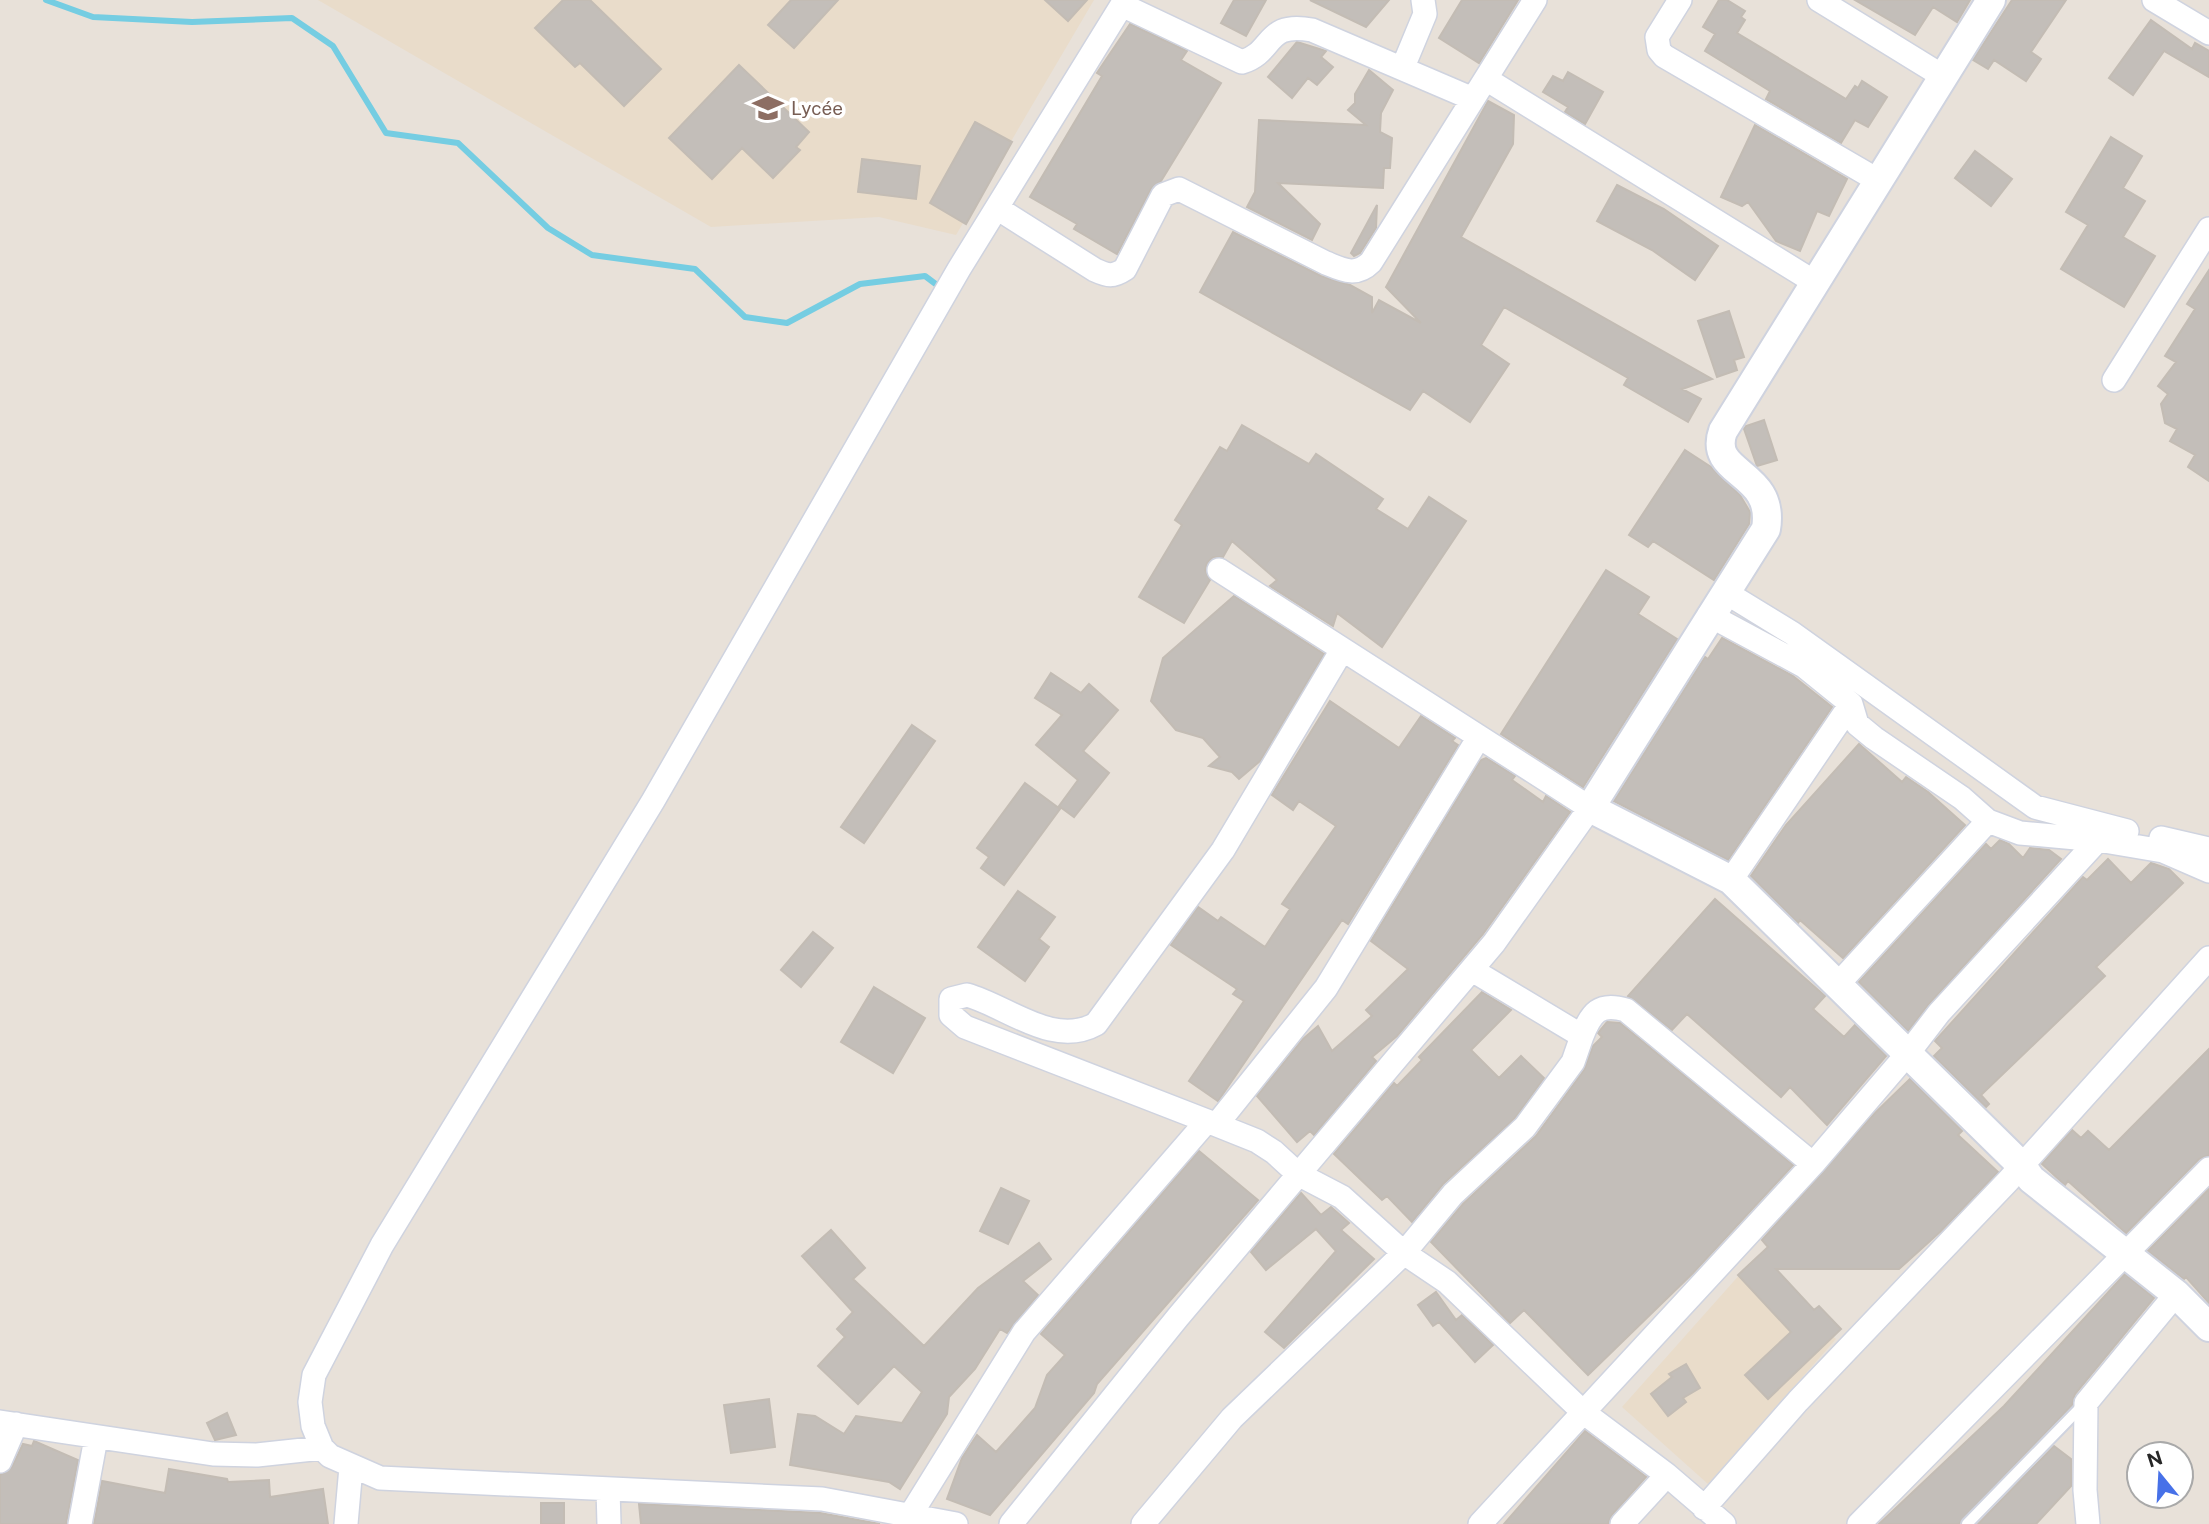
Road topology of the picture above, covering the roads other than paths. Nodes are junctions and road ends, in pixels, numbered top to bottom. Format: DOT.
graph roads {
  1 [pos="1423,0"];
  2 [pos="1535,0"];
  3 [pos="1681,0"];
  4 [pos="1819,0"];
  5 [pos="1991,0"];
  6 [pos="2154,0"];
  7 [pos="1124,2"];
  8 [pos="2209,33"];
  9 [pos="1403,68"];
  10 [pos="1944,77"];
  11 [pos="1486,79"];
  12 [pos="1473,99"];
  13 [pos="1879,181"];
  14 [pos="997,208"];
  15 [pos="2209,229"];
  16 [pos="1816,283"];
  17 [pos="2113,380"];
  18 [pos="1219,570"];
  19 [pos="1717,603"];
  20 [pos="1342,650"];
  21 [pos="1851,704"];
  22 [pos="1479,737"];
  23 [pos="1590,808"];
  24 [pos="1988,821"];
  25 [pos="2098,840"];
  26 [pos="2209,849"];
  27 [pos="2209,871"];
  28 [pos="1731,880"];
  29 [pos="2209,958"];
  30 [pos="1472,970"];
  31 [pos="1839,983"];
  32 [pos="1581,1036"];
  33 [pos="1909,1052"];
  34 [pos="1212,1122"];
  35 [pos="1813,1164"];
  36 [pos="2022,1166"];
  37 [pos="2209,1168"];
  38 [pos="1298,1174"];
  39 [pos="1405,1253"];
  40 [pos="2126,1256"];
  41 [pos="2176,1294"];
  42 [pos="2209,1328"];
  43 [pos="2086,1403"];
  44 [pos="1583,1412"];
  45 [pos="8,1423"];
  46 [pos="96,1438"];
  47 [pos="322,1448"];
  48 [pos="0,1461"];
  49 [pos="351,1467"];
  50 [pos="1667,1475"];
  51 [pos="608,1489"];
  52 [pos="1704,1508"];
  53 [pos="911,1514"];
  54 [pos="880,1517"];
  55 [pos="80,1524"];
  56 [pos="346,1524"];
  57 [pos="610,1524"];
  58 [pos="956,1524"];
  59 [pos="1011,1524"];
  60 [pos="1143,1524"];
  61 [pos="1480,1524"];
  62 [pos="1622,1524"];
  63 [pos="1724,1524"];
  64 [pos="1859,1524"];
  65 [pos="1967,1524"];
  66 [pos="2088,1524"];
  1 -- 9 [label="street"];
  2 -- 11 [label="street"];
  3 -- 13 [label="street"];
  4 -- 10 [label="street"];
  5 -- 10 [label="street"];
  6 -- 8 [label="street"];
  7 -- 9 [label="street"];
  7 -- 14 [label="street"];
  9 -- 12 [label="street"];
  10 -- 13 [label="street"];
  11 -- 12 [label="street"];
  11 -- 16 [label="street"];
  12 -- 14 [label="street"];
  13 -- 16 [label="street"];
  14 -- 47 [label="street"];
  15 -- 17 [label="street"];
  16 -- 19 [label="street"];
  18 -- 20 [label="street"];
  19 -- 21 [label="street"];
  19 -- 23 [label="street"];
  19 -- 26 [label="street"];
  20 -- 22 [label="street"];
  20 -- 34 [label="street"];
  21 -- 24 [label="street"];
  21 -- 28 [label="street"];
  22 -- 23 [label="street"];
  22 -- 34 [label="street"];
  23 -- 28 [label="street"];
  23 -- 30 [label="street"];
  24 -- 25 [label="street"];
  24 -- 31 [label="street"];
  25 -- 27 [label="street"];
  25 -- 33 [label="street"];
  28 -- 31 [label="street"];
  29 -- 36 [label="street"];
  30 -- 32 [label="street"];
  30 -- 38 [label="street"];
  31 -- 33 [label="street"];
  32 -- 35 [label="street"];
  32 -- 39 [label="street"];
  33 -- 35 [label="street"];
  33 -- 36 [label="street"];
  34 -- 38 [label="street"];
  34 -- 53 [label="street"];
  35 -- 44 [label="street"];
  36 -- 40 [label="street"];
  36 -- 52 [label="street"];
  37 -- 40 [label="street"];
  38 -- 39 [label="street"];
  38 -- 59 [label="street"];
  39 -- 44 [label="street"];
  39 -- 60 [label="street"];
  40 -- 41 [label="street"];
  40 -- 64 [label="street"];
  41 -- 42 [label="street"];
  41 -- 43 [label="street"];
  43 -- 65 [label="lane"];
  43 -- 66 [label="street"];
  44 -- 50 [label="street"];
  44 -- 61 [label="street"];
  45 -- 46 [label="street"];
  45 -- 48 [label="street"];
  46 -- 47 [label="street"];
  46 -- 55 [label="street"];
  47 -- 49 [label="street"];
  49 -- 51 [label="street"];
  49 -- 56 [label="street"];
  50 -- 52 [label="street"];
  50 -- 62 [label="street"];
  51 -- 54 [label="street"];
  51 -- 57 [label="street"];
  52 -- 63 [label="street"];
  53 -- 54 [label="street"];
  53 -- 58 [label="street"];
}
